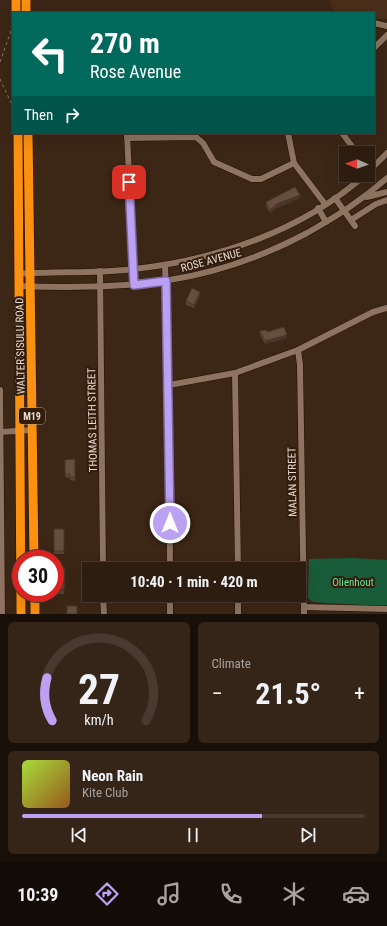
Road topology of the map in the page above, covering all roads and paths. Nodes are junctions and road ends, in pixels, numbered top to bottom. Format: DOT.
graph roads {
  1 [pos="16,0"];
  2 [pos="26,0"];
  3 [pos="14,12"];
  4 [pos="26,12"];
  5 [pos="375,23"];
  6 [pos="12,25"];
  7 [pos="387,26"];
  8 [pos="387,35"];
  9 [pos="375,47"];
  10 [pos="0,62"];
  11 [pos="0,79"];
  12 [pos="12,105"];
  13 [pos="18,134"];
  14 [pos="28,134"];
  15 [pos="288,134"];
  16 [pos="343,134"];
  17 [pos="127,135"];
  18 [pos="352,146"];
  19 [pos="387,153"];
  20 [pos="387,160"];
  21 [pos="294,163"];
  22 [pos="375,166"];
  23 [pos="387,178"];
  24 [pos="354,182"];
  25 [pos="29,183"];
  26 [pos="18,184"];
  27 [pos="387,192"];
  28 [pos="335,198"];
  29 [pos="365,198"];
  30 [pos="387,200"];
  31 [pos="325,204"];
  32 [pos="318,208"];
  33 [pos="344,212"];
  34 [pos="326,222"];
  35 [pos="165,265"];
  36 [pos="133,270"];
  37 [pos="100,271"];
  38 [pos="31,273"];
  39 [pos="19,274"];
  40 [pos="166,281"];
  41 [pos="134,285"];
  42 [pos="18,286"];
  43 [pos="31,286"];
  44 [pos="101,287"];
  45 [pos="387,308"];
  46 [pos="19,348"];
  47 [pos="32,348"];
  48 [pos="298,350"];
  49 [pos="235,373"];
  50 [pos="169,385"];
  51 [pos="0,390"];
  52 [pos="33,430"];
  53 [pos="0,432"];
  54 [pos="19,432"];
  55 [pos="20,526"];
  56 [pos="34,527"];
  57 [pos="20,550"];
  58 [pos="34,550"];
  59 [pos="103,562"];
  60 [pos="170,562"];
  61 [pos="238,562"];
  62 [pos="21,602"];
  63 [pos="35,602"];
  64 [pos="104,602"];
  65 [pos="170,602"];
  66 [pos="238,602"];
  67 [pos="304,607"];
  68 [pos="387,610"];
  69 [pos="2,614"];
  70 [pos="21,614"];
  71 [pos="35,614"];
  72 [pos="104,614"];
  73 [pos="170,614"];
  74 [pos="238,614"];
  75 [pos="304,614"];
  1 -- 3 [label="highway"];
  2 -- 4 [label="highway"];
  5 -- 7 [label="street"];
  6 -- 10 [label="path"];
  8 -- 9 [label="street"];
  11 -- 12 [label="path"];
  13 -- 26 [label="highway, WALTER SISULU ROAD / M19"];
  14 -- 25 [label="highway, WALTER SISULU ROAD / M19"];
  15 -- 21 [label="street"];
  16 -- 18 [label="street"];
  17 -- 21 [label="street"];
  17 -- 36 [label="street"];
  19 -- 22 [label="street"];
  20 -- 22 [label="street"];
  21 -- 31 [label="street"];
  23 -- 29 [label="street, ROSE AVENUE"];
  24 -- 28 [label="street, ROSE AVENUE"];
  25 -- 26 [label="highway"];
  25 -- 38 [label="highway, WALTER SISULU ROAD / M19"];
  26 -- 39 [label="highway, WALTER SISULU ROAD / M19"];
  27 -- 29 [label="street"];
  28 -- 31 [label="street, ROSE AVENUE"];
  28 -- 33 [label="street"];
  29 -- 33 [label="street, ROSE AVENUE"];
  30 -- 33 [label="street"];
  31 -- 32 [label="street, ROSE AVENUE"];
  32 -- 34 [label="street"];
  32 -- 35 [label="street, ROSE AVENUE"];
  33 -- 34 [label="street, ROSE AVENUE"];
  34 -- 40 [label="street, ROSE AVENUE"];
  35 -- 36 [label="street, ROSE AVENUE"];
  35 -- 40 [label="street"];
  36 -- 37 [label="street, ROSE AVENUE"];
  36 -- 41 [label="street"];
  37 -- 38 [label="street, ROSE AVENUE"];
  37 -- 44 [label="street, THOMAS LEITH STREET"];
  38 -- 39 [label="street, ROSE AVENUE"];
  38 -- 43 [label="highway, WALTER SISULU ROAD / M19"];
  39 -- 42 [label="highway, WALTER SISULU ROAD / M19"];
  40 -- 41 [label="street, ROSE AVENUE"];
  40 -- 50 [label="street"];
  41 -- 44 [label="street, ROSE AVENUE"];
  42 -- 43 [label="street, ROSE AVENUE"];
  42 -- 46 [label="highway, WALTER SISULU ROAD / M19"];
  43 -- 44 [label="street, ROSE AVENUE"];
  43 -- 47 [label="highway, WALTER SISULU ROAD / M19"];
  44 -- 59 [label="street, THOMAS LEITH STREET"];
  45 -- 48 [label="street"];
  46 -- 47 [label="highway"];
  46 -- 54 [label="highway, WALTER SISULU ROAD / M19"];
  47 -- 52 [label="highway, WALTER SISULU ROAD / M19"];
  48 -- 49 [label="street"];
  48 -- 67 [label="street, MALAN STREET"];
  49 -- 50 [label="street"];
  49 -- 61 [label="street"];
  50 -- 60 [label="street"];
  51 -- 53 [label="street"];
  52 -- 54 [label="street"];
  52 -- 56 [label="highway, WALTER SISULU ROAD / M19"];
  53 -- 54 [label="street"];
  53 -- 69 [label="street"];
  54 -- 55 [label="highway, WALTER SISULU ROAD / M19"];
  55 -- 56 [label="highway"];
  55 -- 57 [label="highway, WALTER SISULU ROAD / M19"];
  56 -- 58 [label="highway, WALTER SISULU ROAD / M19"];
  62 -- 70 [label="highway, WALTER SISULU ROAD / M19"];
  63 -- 71 [label="highway"];
  64 -- 72 [label="street"];
  65 -- 73 [label="street"];
  66 -- 74 [label="street"];
  67 -- 68 [label="street"];
  67 -- 75 [label="street, MALAN STREET"];
}
